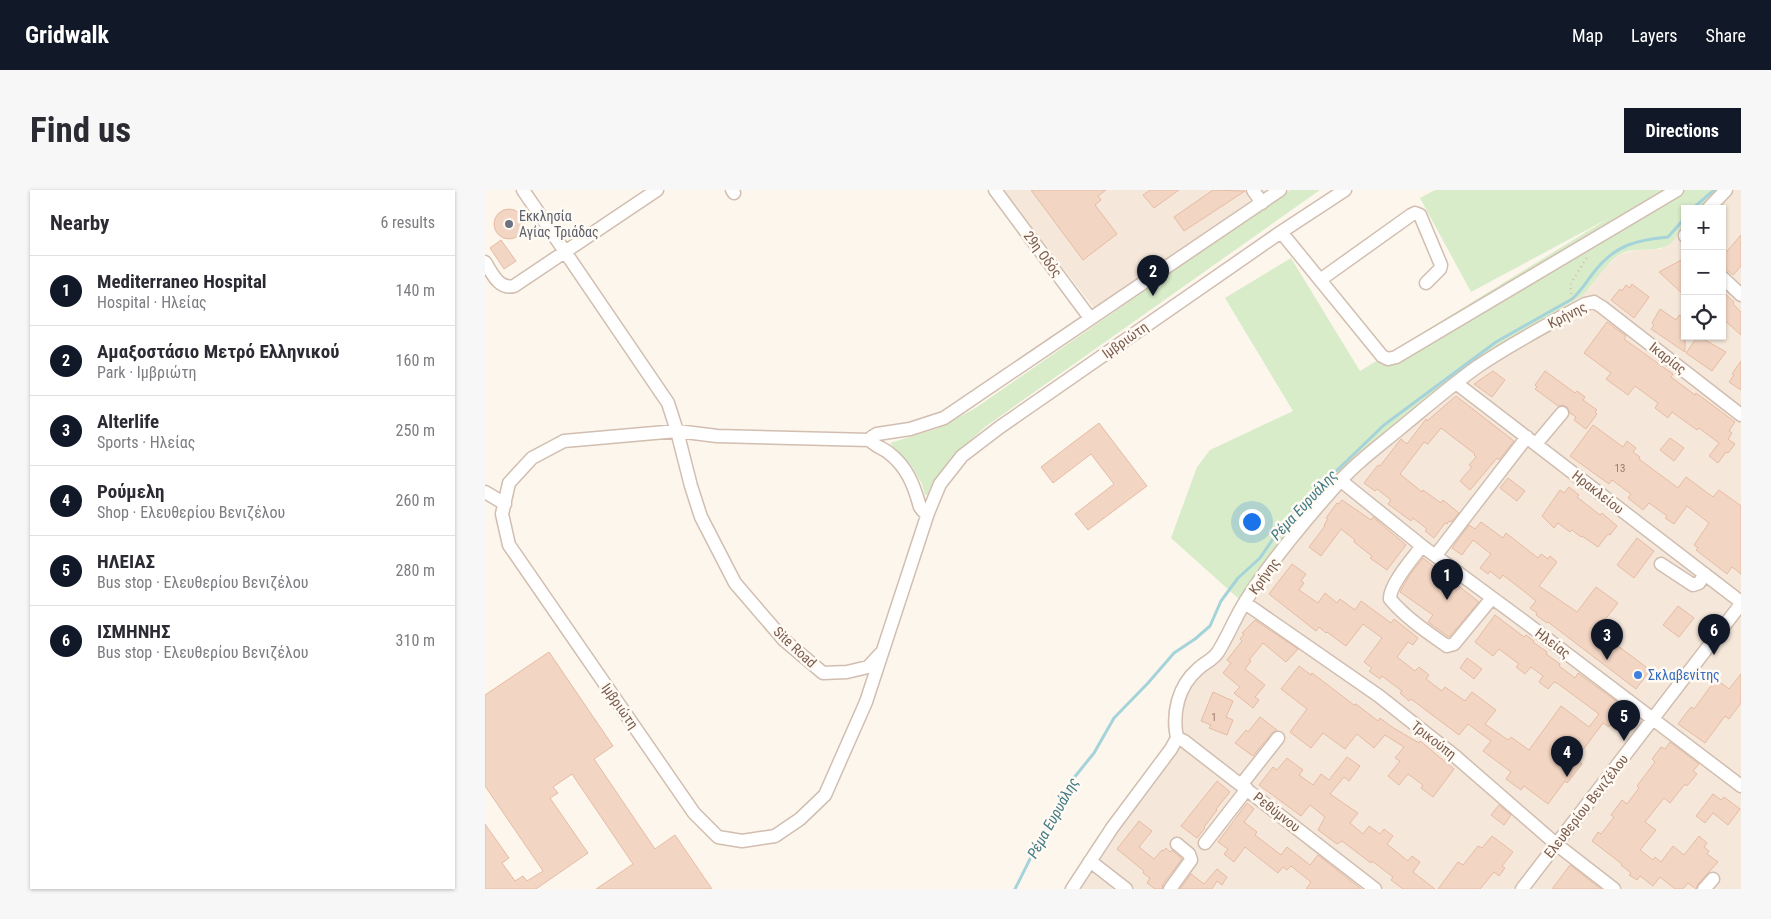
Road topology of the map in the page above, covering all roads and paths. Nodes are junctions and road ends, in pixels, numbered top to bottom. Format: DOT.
graph roads {
  1 [pos="523,190"];
  2 [pos="657,190"];
  3 [pos="995,190"];
  4 [pos="1253,190"];
  5 [pos="1279,190"];
  6 [pos="1345,190"];
  7 [pos="1677,190"];
  8 [pos="1725,190"];
  9 [pos="1262,203"];
  10 [pos="1712,205"];
  11 [pos="1281,232"];
  12 [pos="566,252"];
  13 [pos="1590,253"];
  14 [pos="485,262"];
  15 [pos="1321,280"];
  16 [pos="1726,281"];
  17 [pos="1426,283"];
  18 [pos="1741,295"];
  19 [pos="1594,302"];
  20 [pos="1578,307"];
  21 [pos="1091,318"];
  22 [pos="1455,383"];
  23 [pos="1561,413"];
  24 [pos="1741,415"];
  25 [pos="677,430"];
  26 [pos="870,440"];
  27 [pos="1532,441"];
  28 [pos="1340,480"];
  29 [pos="485,492"];
  30 [pos="505,504"];
  31 [pos="928,513"];
  32 [pos="1422,546"];
  33 [pos="1436,555"];
  34 [pos="1661,564"];
  35 [pos="1705,574"];
  36 [pos="1492,598"];
  37 [pos="1245,603"];
  38 [pos="1741,603"];
  39 [pos="883,650"];
  40 [pos="1652,719"];
  41 [pos="1177,738"];
  42 [pos="1278,738"];
  43 [pos="1741,786"];
  44 [pos="1244,787"];
  45 [pos="1205,843"];
  46 [pos="1177,844"];
  47 [pos="1556,844"];
  48 [pos="1090,861"];
  49 [pos="1073,889"];
  50 [pos="1126,889"];
  51 [pos="1170,889"];
  52 [pos="1375,889"];
  53 [pos="1522,889"];
  54 [pos="1614,889"];
  1 -- 12 [label="street, Site Road"];
  2 -- 12 [label="street"];
  3 -- 21 [label="street, 29η Οδός"];
  4 -- 9 [label="street"];
  5 -- 9 [label="street"];
  6 -- 11 [label="street, Ιμβριώτη"];
  7 -- 15 [label="street"];
  8 -- 10 [label="street"];
  9 -- 21 [label="street"];
  11 -- 15 [label="street"];
  11 -- 31 [label="street, Ιμβριώτη"];
  12 -- 14 [label="street"];
  12 -- 25 [label="street, Site Road"];
  13 -- 20 [label="path"];
  15 -- 17 [label="street"];
  16 -- 18 [label="street"];
  19 -- 20 [label="street, Κρήνης"];
  19 -- 24 [label="street, Ικαρίας"];
  20 -- 22 [label="street, Κρήνης"];
  21 -- 26 [label="street"];
  22 -- 27 [label="street, Ηρακλείου"];
  22 -- 28 [label="street, Κρήνης"];
  23 -- 27 [label="street"];
  25 -- 26 [label="street"];
  25 -- 30 [label="street, Ιμβριώτη"];
  25 -- 39 [label="street, Site Road"];
  26 -- 31 [label="street"];
  27 -- 33 [label="street"];
  27 -- 35 [label="street, Ηρακλείου"];
  28 -- 32 [label="street, Ηλείας"];
  28 -- 37 [label="street, Κρήνης"];
  29 -- 30 [label="street"];
  30 -- 39 [label="street, Ιμβριώτη"];
  31 -- 39 [label="street, Site Road"];
  32 -- 33 [label="street, Ηλείας"];
  32 -- 36 [label="street"];
  33 -- 36 [label="street, Ηλείας"];
  34 -- 35 [label="street"];
  35 -- 38 [label="street, Ηρακλείου"];
  36 -- 40 [label="street, Ηλείας"];
  37 -- 41 [label="street, Κρήνης"];
  37 -- 47 [label="street, Τρικούπη"];
  38 -- 40 [label="street, Ελευθερίου Βενιζέλου"];
  40 -- 43 [label="street, Ηλείας"];
  40 -- 47 [label="street, Ελευθερίου Βενιζέλου"];
  41 -- 44 [label="street, Ρεθύμνου"];
  41 -- 48 [label="street"];
  42 -- 44 [label="street"];
  44 -- 45 [label="street"];
  44 -- 52 [label="street, Ρεθύμνου"];
  46 -- 51 [label="street"];
  47 -- 53 [label="street, Ελευθερίου Βενιζέλου"];
  47 -- 54 [label="street, Τρικούπη"];
  48 -- 49 [label="street"];
  48 -- 50 [label="street"];
}
